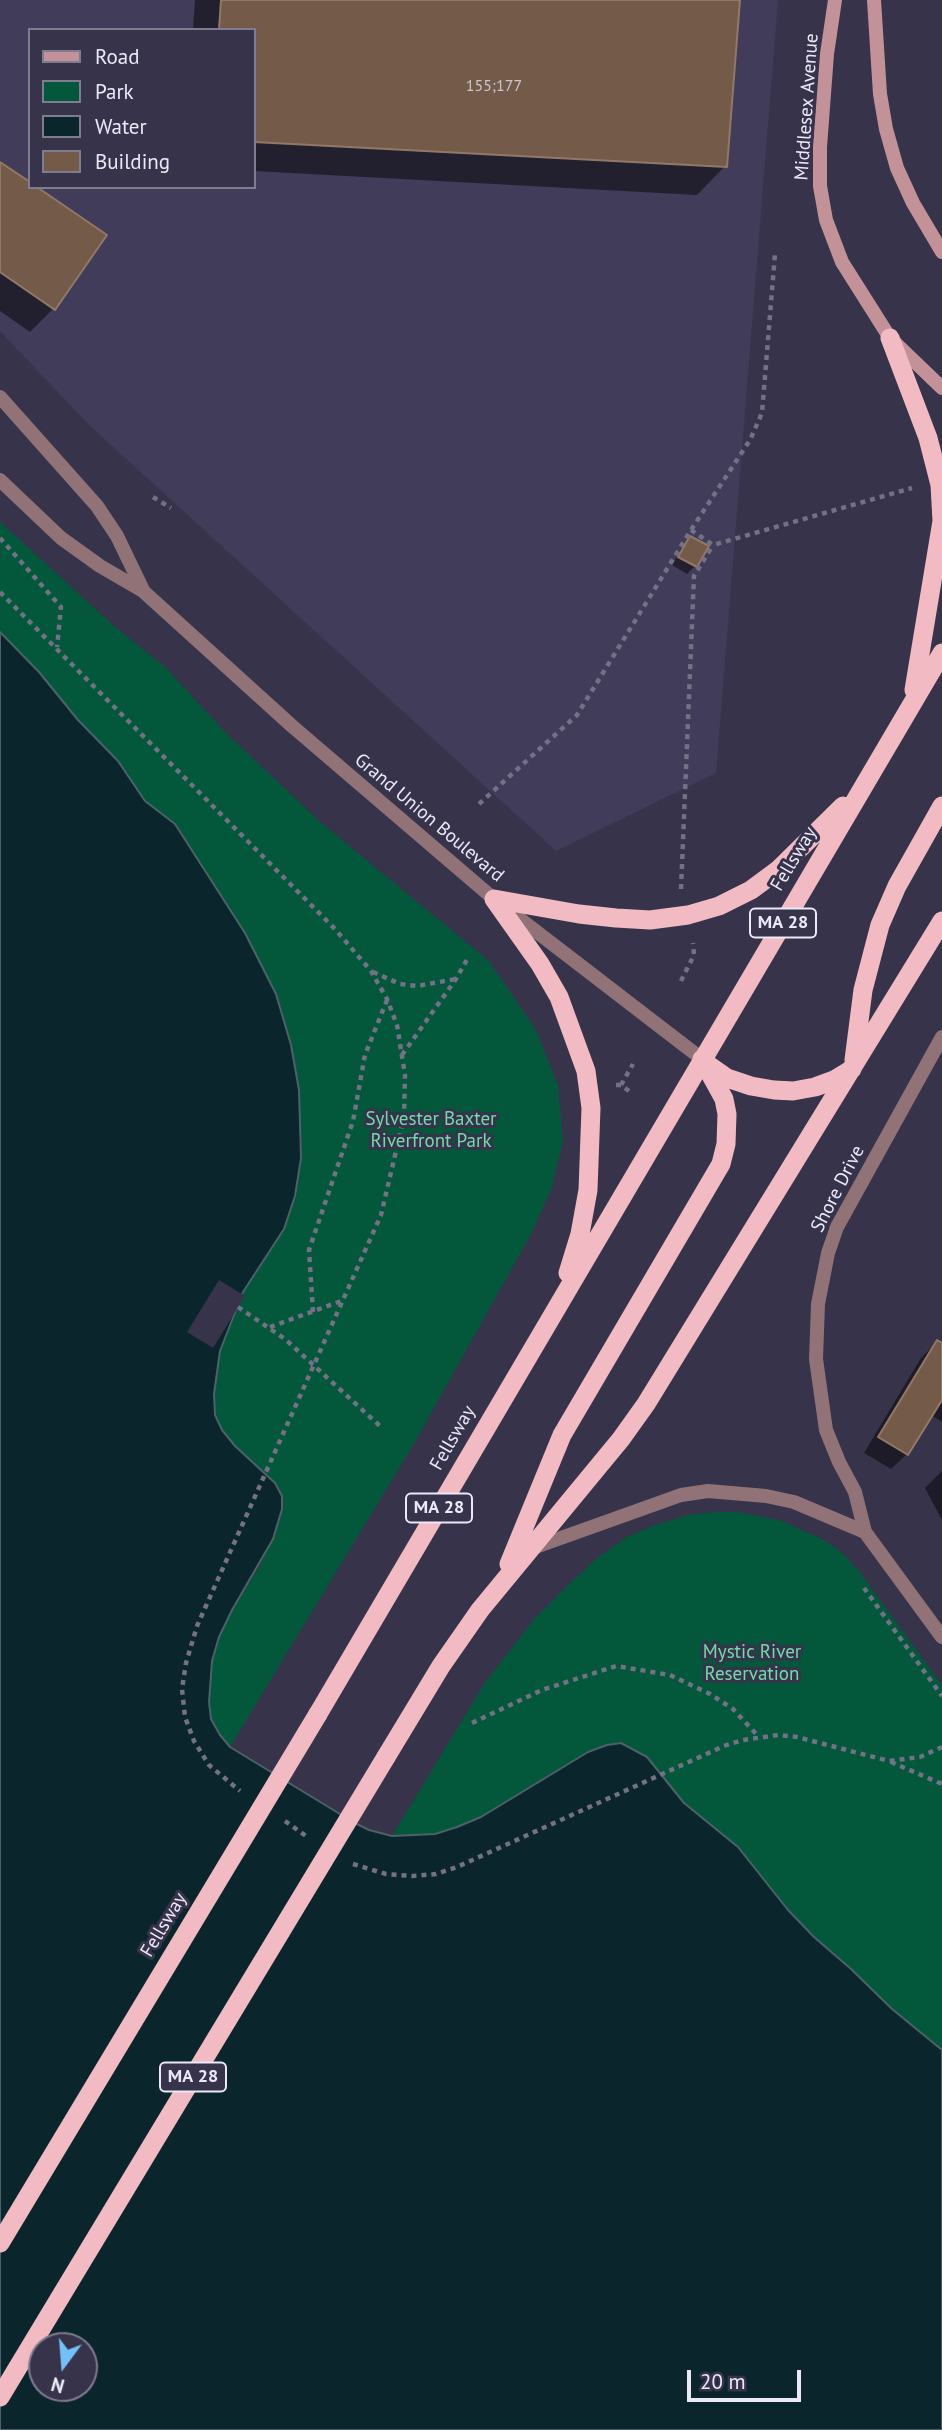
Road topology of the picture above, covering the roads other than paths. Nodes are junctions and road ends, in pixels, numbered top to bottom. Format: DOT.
graph roads {
  1 [pos="835,0"];
  2 [pos="874,0"];
  3 [pos="942,252"];
  4 [pos="890,338"];
  5 [pos="942,388"];
  6 [pos="0,397"];
  7 [pos="0,480"];
  8 [pos="143,591"];
  9 [pos="942,653"];
  10 [pos="912,704"];
  11 [pos="863,786"];
  12 [pos="942,806"];
  13 [pos="494,899"];
  14 [pos="942,921"];
  15 [pos="942,1037"];
  16 [pos="702,1059"];
  17 [pos="852,1068"];
  18 [pos="559,1302"];
  19 [pos="866,1532"];
  20 [pos="530,1549"];
  21 [pos="501,1585"];
  22 [pos="942,1637"];
  23 [pos="0,2243"];
  24 [pos="0,2397"];
  1 -- 4 [label="main road, Middlesex Avenue"];
  2 -- 3 [label="main road"];
  4 -- 5 [label="main road, Middlesex Avenue"];
  4 -- 10 [label="highway"];
  6 -- 8 [label="street, Grand Union Boulevard"];
  7 -- 8 [label="street, Grand Union Boulevard"];
  8 -- 13 [label="street, Grand Union Boulevard"];
  9 -- 10 [label="highway, Fellsway / MA 28"];
  10 -- 11 [label="highway, Fellsway / MA 28"];
  11 -- 13 [label="highway"];
  11 -- 16 [label="highway, Fellsway / MA 28"];
  12 -- 17 [label="highway"];
  13 -- 16 [label="street, Grand Union Boulevard"];
  13 -- 18 [label="highway"];
  14 -- 17 [label="highway, MA 28"];
  15 -- 19 [label="street, Shore Drive"];
  16 -- 17 [label="highway"];
  16 -- 18 [label="highway, Fellsway / MA 28"];
  16 -- 21 [label="highway"];
  17 -- 20 [label="highway, MA 28"];
  18 -- 23 [label="highway, Fellsway / MA 28, bridge"];
  19 -- 20 [label="street"];
  19 -- 22 [label="street, Shore Drive"];
  20 -- 21 [label="highway, MA 28"];
  21 -- 24 [label="highway, MA 28, bridge"];
}
